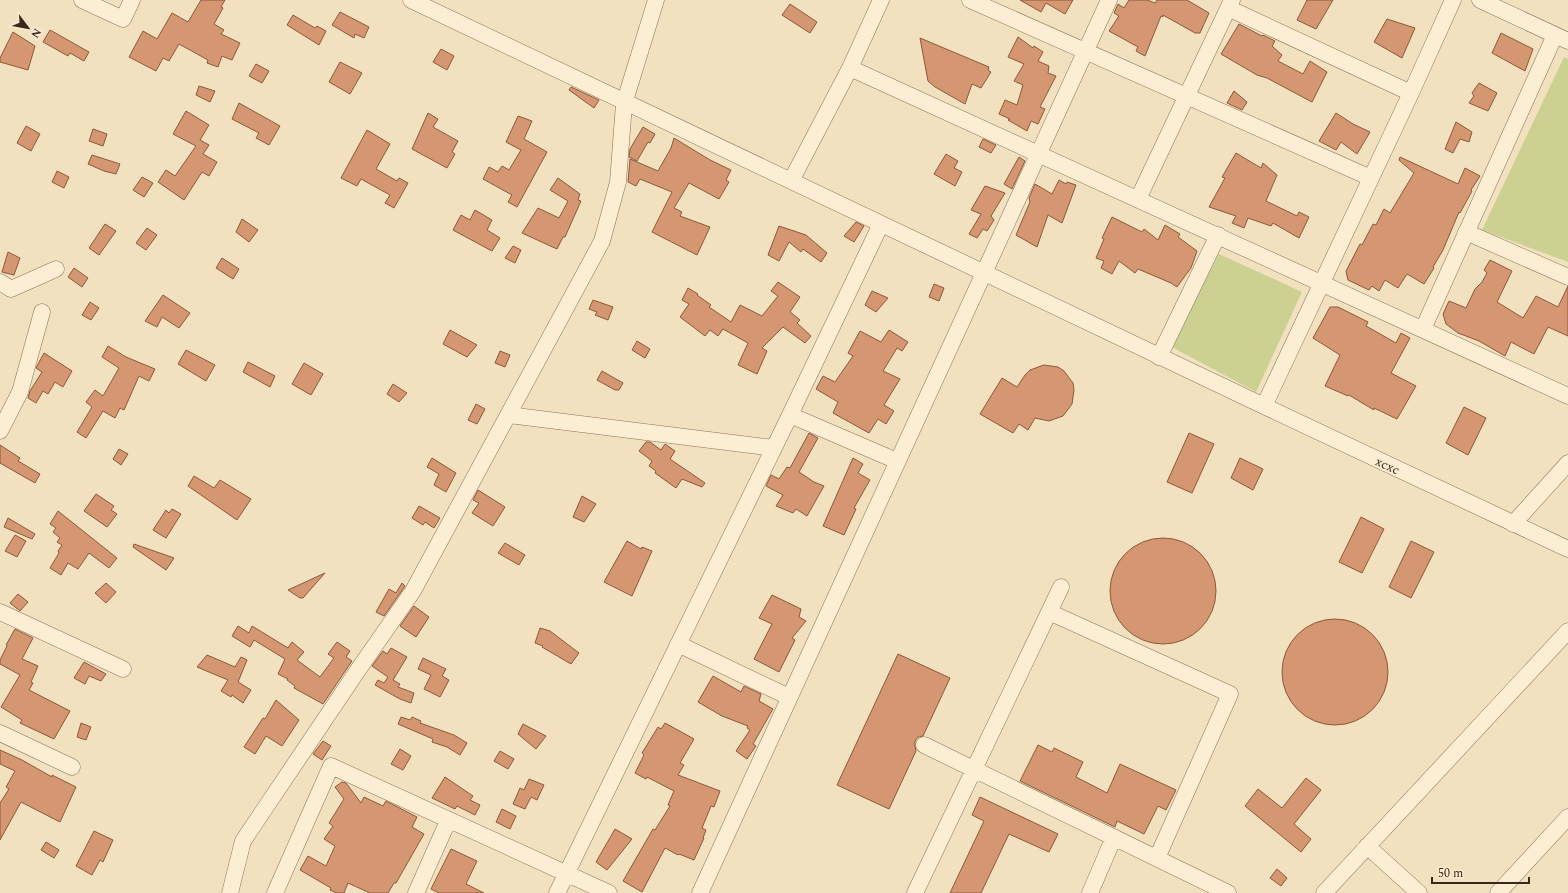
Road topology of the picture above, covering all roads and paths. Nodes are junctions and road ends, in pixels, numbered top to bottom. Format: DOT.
graph roads {
  1 [pos="82,0"];
  2 [pos="132,0"];
  3 [pos="411,0"];
  4 [pos="656,0"];
  5 [pos="881,0"];
  6 [pos="970,0"];
  7 [pos="1109,0"];
  8 [pos="1453,0"];
  9 [pos="1480,0"];
  10 [pos="1230,4"];
  11 [pos="1562,38"];
  12 [pos="1085,51"];
  13 [pos="850,68"];
  14 [pos="1412,93"];
  15 [pos="1187,96"];
  16 [pos="625,102"];
  17 [pos="1038,153"];
  18 [pos="1371,178"];
  19 [pos="791,181"];
  20 [pos="1138,199"];
  21 [pos="881,224"];
  22 [pos="1466,232"];
  23 [pos="1218,235"];
  24 [pos="56,269"];
  25 [pos="983,273"];
  26 [pos="1568,277"];
  27 [pos="0,282"];
  28 [pos="1321,283"];
  29 [pos="42,312"];
  30 [pos="1423,329"];
  31 [pos="1159,356"];
  32 [pos="1568,396"];
  33 [pos="1264,406"];
  34 [pos="508,415"];
  35 [pos="790,415"];
  36 [pos="0,431"];
  37 [pos="774,448"];
  38 [pos="897,461"];
  39 [pos="1568,463"];
  40 [pos="1513,524"];
  41 [pos="1568,549"];
  42 [pos="1061,587"];
  43 [pos="0,612"];
  44 [pos="1049,612"];
  45 [pos="1568,631"];
  46 [pos="678,644"];
  47 [pos="123,669"];
  48 [pos="789,697"];
  49 [pos="0,733"];
  50 [pos="924,745"];
  51 [pos="72,767"];
  52 [pos="974,769"];
  53 [pos="1568,817"];
  54 [pos="448,821"];
  55 [pos="1114,837"];
  56 [pos="1367,846"];
  57 [pos="1157,858"];
  58 [pos="566,873"];
  59 [pos="230,893"];
  60 [pos="275,893"];
  61 [pos="416,893"];
  62 [pos="557,893"];
  63 [pos="609,893"];
  64 [pos="700,893"];
  65 [pos="915,893"];
  66 [pos="1090,893"];
  67 [pos="1228,893"];
  68 [pos="1324,893"];
  69 [pos="1419,893"];
  70 [pos="1498,893"];
  1 -- 2 [label="street"];
  3 -- 16 [label="street, xcxc"];
  4 -- 16 [label="street"];
  5 -- 13 [label="street"];
  6 -- 12 [label="street"];
  7 -- 12 [label="street"];
  8 -- 14 [label="street"];
  9 -- 11 [label="street"];
  10 -- 14 [label="street"];
  10 -- 15 [label="street"];
  11 -- 22 [label="street"];
  12 -- 15 [label="street"];
  12 -- 17 [label="street"];
  13 -- 17 [label="street"];
  13 -- 19 [label="street"];
  14 -- 18 [label="street"];
  15 -- 18 [label="street"];
  15 -- 20 [label="street"];
  16 -- 19 [label="street, xcxc"];
  16 -- 34 [label="street"];
  17 -- 20 [label="street"];
  17 -- 25 [label="street"];
  18 -- 28 [label="street"];
  19 -- 21 [label="street, xcxc"];
  20 -- 23 [label="street"];
  21 -- 25 [label="street, xcxc"];
  21 -- 35 [label="street"];
  22 -- 26 [label="street"];
  22 -- 30 [label="street"];
  23 -- 28 [label="street"];
  23 -- 31 [label="street"];
  24 -- 27 [label="street"];
  25 -- 31 [label="street, xcxc"];
  25 -- 38 [label="street"];
  28 -- 30 [label="street"];
  28 -- 33 [label="street"];
  29 -- 36 [label="street"];
  30 -- 32 [label="street"];
  31 -- 33 [label="street, xcxc"];
  33 -- 40 [label="street, xcxc"];
  34 -- 37 [label="street"];
  34 -- 59 [label="street"];
  35 -- 37 [label="street"];
  35 -- 38 [label="street"];
  37 -- 46 [label="street"];
  38 -- 48 [label="street"];
  39 -- 40 [label="street"];
  40 -- 41 [label="street, xcxc"];
  42 -- 44 [label="street"];
  43 -- 47 [label="street"];
  44 -- 52 [label="street"];
  44 -- 57 [label="street"];
  45 -- 56 [label="street"];
  46 -- 48 [label="street"];
  46 -- 58 [label="street"];
  48 -- 64 [label="street"];
  49 -- 51 [label="street"];
  50 -- 52 [label="street"];
  52 -- 55 [label="street"];
  52 -- 65 [label="street"];
  53 -- 70 [label="street"];
  54 -- 58 [label="street"];
  54 -- 60 [label="street"];
  54 -- 61 [label="street"];
  55 -- 57 [label="street"];
  55 -- 66 [label="street"];
  56 -- 68 [label="street"];
  56 -- 69 [label="street"];
  57 -- 67 [label="street"];
  58 -- 62 [label="street"];
  58 -- 63 [label="street"];
}
